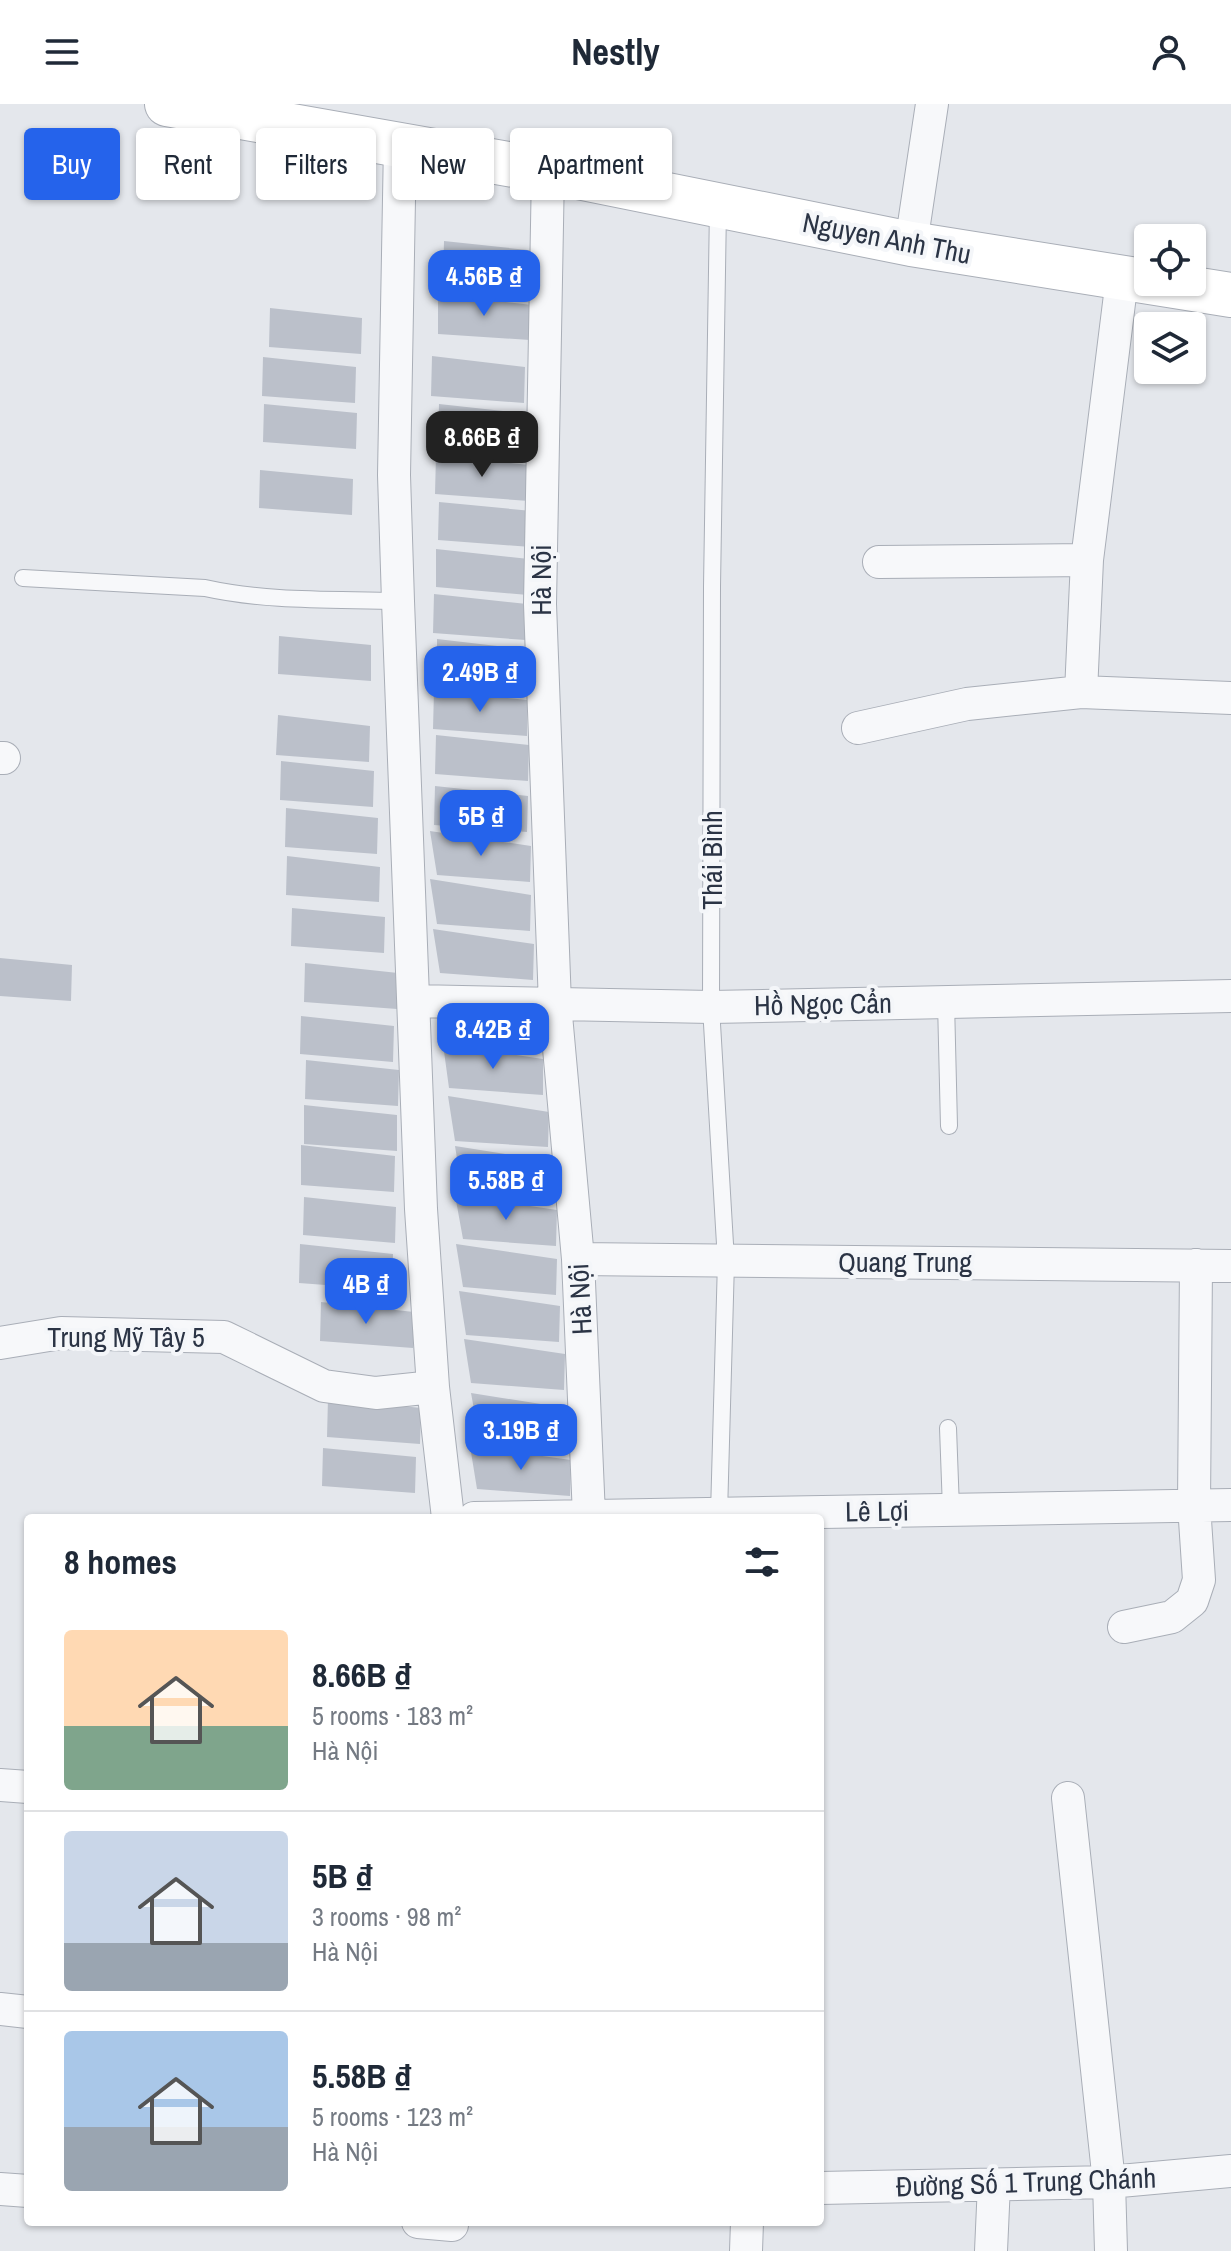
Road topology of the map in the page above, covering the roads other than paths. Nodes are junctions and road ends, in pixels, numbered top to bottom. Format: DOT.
graph roads {
  1 [pos="167,104"];
  2 [pos="932,104"];
  3 [pos="392,143"];
  4 [pos="672,197"];
  5 [pos="399,200"];
  6 [pos="547,200"];
  7 [pos="718,206"];
  8 [pos="911,244"];
  9 [pos="1122,279"];
  10 [pos="1231,295"];
  11 [pos="1087,560"];
  12 [pos="879,562"];
  13 [pos="23,578"];
  14 [pos="398,601"];
  15 [pos="1081,692"];
  16 [pos="1231,698"];
  17 [pos="858,728"];
  18 [pos="1231,996"];
  19 [pos="414,1001"];
  20 [pos="946,1002"];
  21 [pos="555,1004"];
  22 [pos="711,1007"];
  23 [pos="949,1126"];
  24 [pos="578,1259"];
  25 [pos="726,1261"];
  26 [pos="1196,1265"];
  27 [pos="1231,1266"];
  28 [pos="0,1343"];
  29 [pos="433,1387"];
  30 [pos="948,1428"];
  31 [pos="1194,1505"];
  32 [pos="1231,1505"];
  33 [pos="951,1509"];
  34 [pos="448,1514"];
  35 [pos="589,1514"];
  36 [pos="719,1514"];
  37 [pos="1124,1627"];
  38 [pos="0,1785"];
  39 [pos="24,1787"];
  40 [pos="1068,1798"];
  41 [pos="0,2009"];
  42 [pos="24,2012"];
  43 [pos="1231,2171"];
  44 [pos="1109,2182"];
  45 [pos="994,2184"];
  46 [pos="824,2188"];
  47 [pos="0,2189"];
  48 [pos="24,2191"];
  49 [pos="430,2226"];
  50 [pos="747,2226"];
  51 [pos="452,2233"];
  52 [pos="746,2251"];
  53 [pos="991,2251"];
  54 [pos="1111,2251"];
  1 -- 3 [label="main road, Nguyen Anh Thu"];
  2 -- 8 [label="street"];
  4 -- 7 [label="main road, Nguyen Anh Thu"];
  5 -- 14 [label="street"];
  6 -- 21 [label="street, Hà Nội"];
  7 -- 8 [label="main road, Nguyen Anh Thu"];
  7 -- 22 [label="lane, Thái Bình"];
  8 -- 9 [label="main road, Nguyen Anh Thu"];
  9 -- 10 [label="main road, Nguyen Anh Thu"];
  9 -- 11 [label="street"];
  11 -- 12 [label="street"];
  11 -- 15 [label="street"];
  13 -- 14 [label="lane"];
  14 -- 19 [label="street"];
  15 -- 16 [label="street"];
  15 -- 17 [label="street"];
  18 -- 20 [label="street, Hồ Ngọc Cẩn"];
  19 -- 21 [label="street, Hồ Ngọc Cẩn"];
  19 -- 29 [label="street"];
  20 -- 22 [label="street, Hồ Ngọc Cẩn"];
  20 -- 23 [label="lane"];
  21 -- 22 [label="street, Hồ Ngọc Cẩn"];
  21 -- 24 [label="street, Hà Nội"];
  22 -- 25 [label="lane, Thái Bình"];
  24 -- 25 [label="street, Quang Trung"];
  24 -- 35 [label="street, Hà Nội"];
  25 -- 26 [label="street, Quang Trung"];
  25 -- 36 [label="lane, Thái Bình"];
  26 -- 27 [label="street, Quang Trung"];
  26 -- 31 [label="street"];
  28 -- 29 [label="street, Trung Mỹ Tây 5"];
  29 -- 34 [label="street"];
  30 -- 33 [label="lane"];
  31 -- 32 [label="street, Lê Lợi"];
  31 -- 33 [label="street, Lê Lợi"];
  31 -- 37 [label="street"];
  33 -- 36 [label="street, Lê Lợi"];
  38 -- 39 [label="street"];
  40 -- 44 [label="street"];
  41 -- 42 [label="street"];
  43 -- 44 [label="street, Đường Số 1 Trung Chánh"];
  44 -- 45 [label="street, Đường Số 1 Trung Chánh"];
  44 -- 54 [label="street"];
  45 -- 46 [label="street, Đường Số 1 Trung Chánh"];
  45 -- 53 [label="street"];
  47 -- 48 [label="street"];
  49 -- 51 [label="street"];
  50 -- 52 [label="street"];
}
